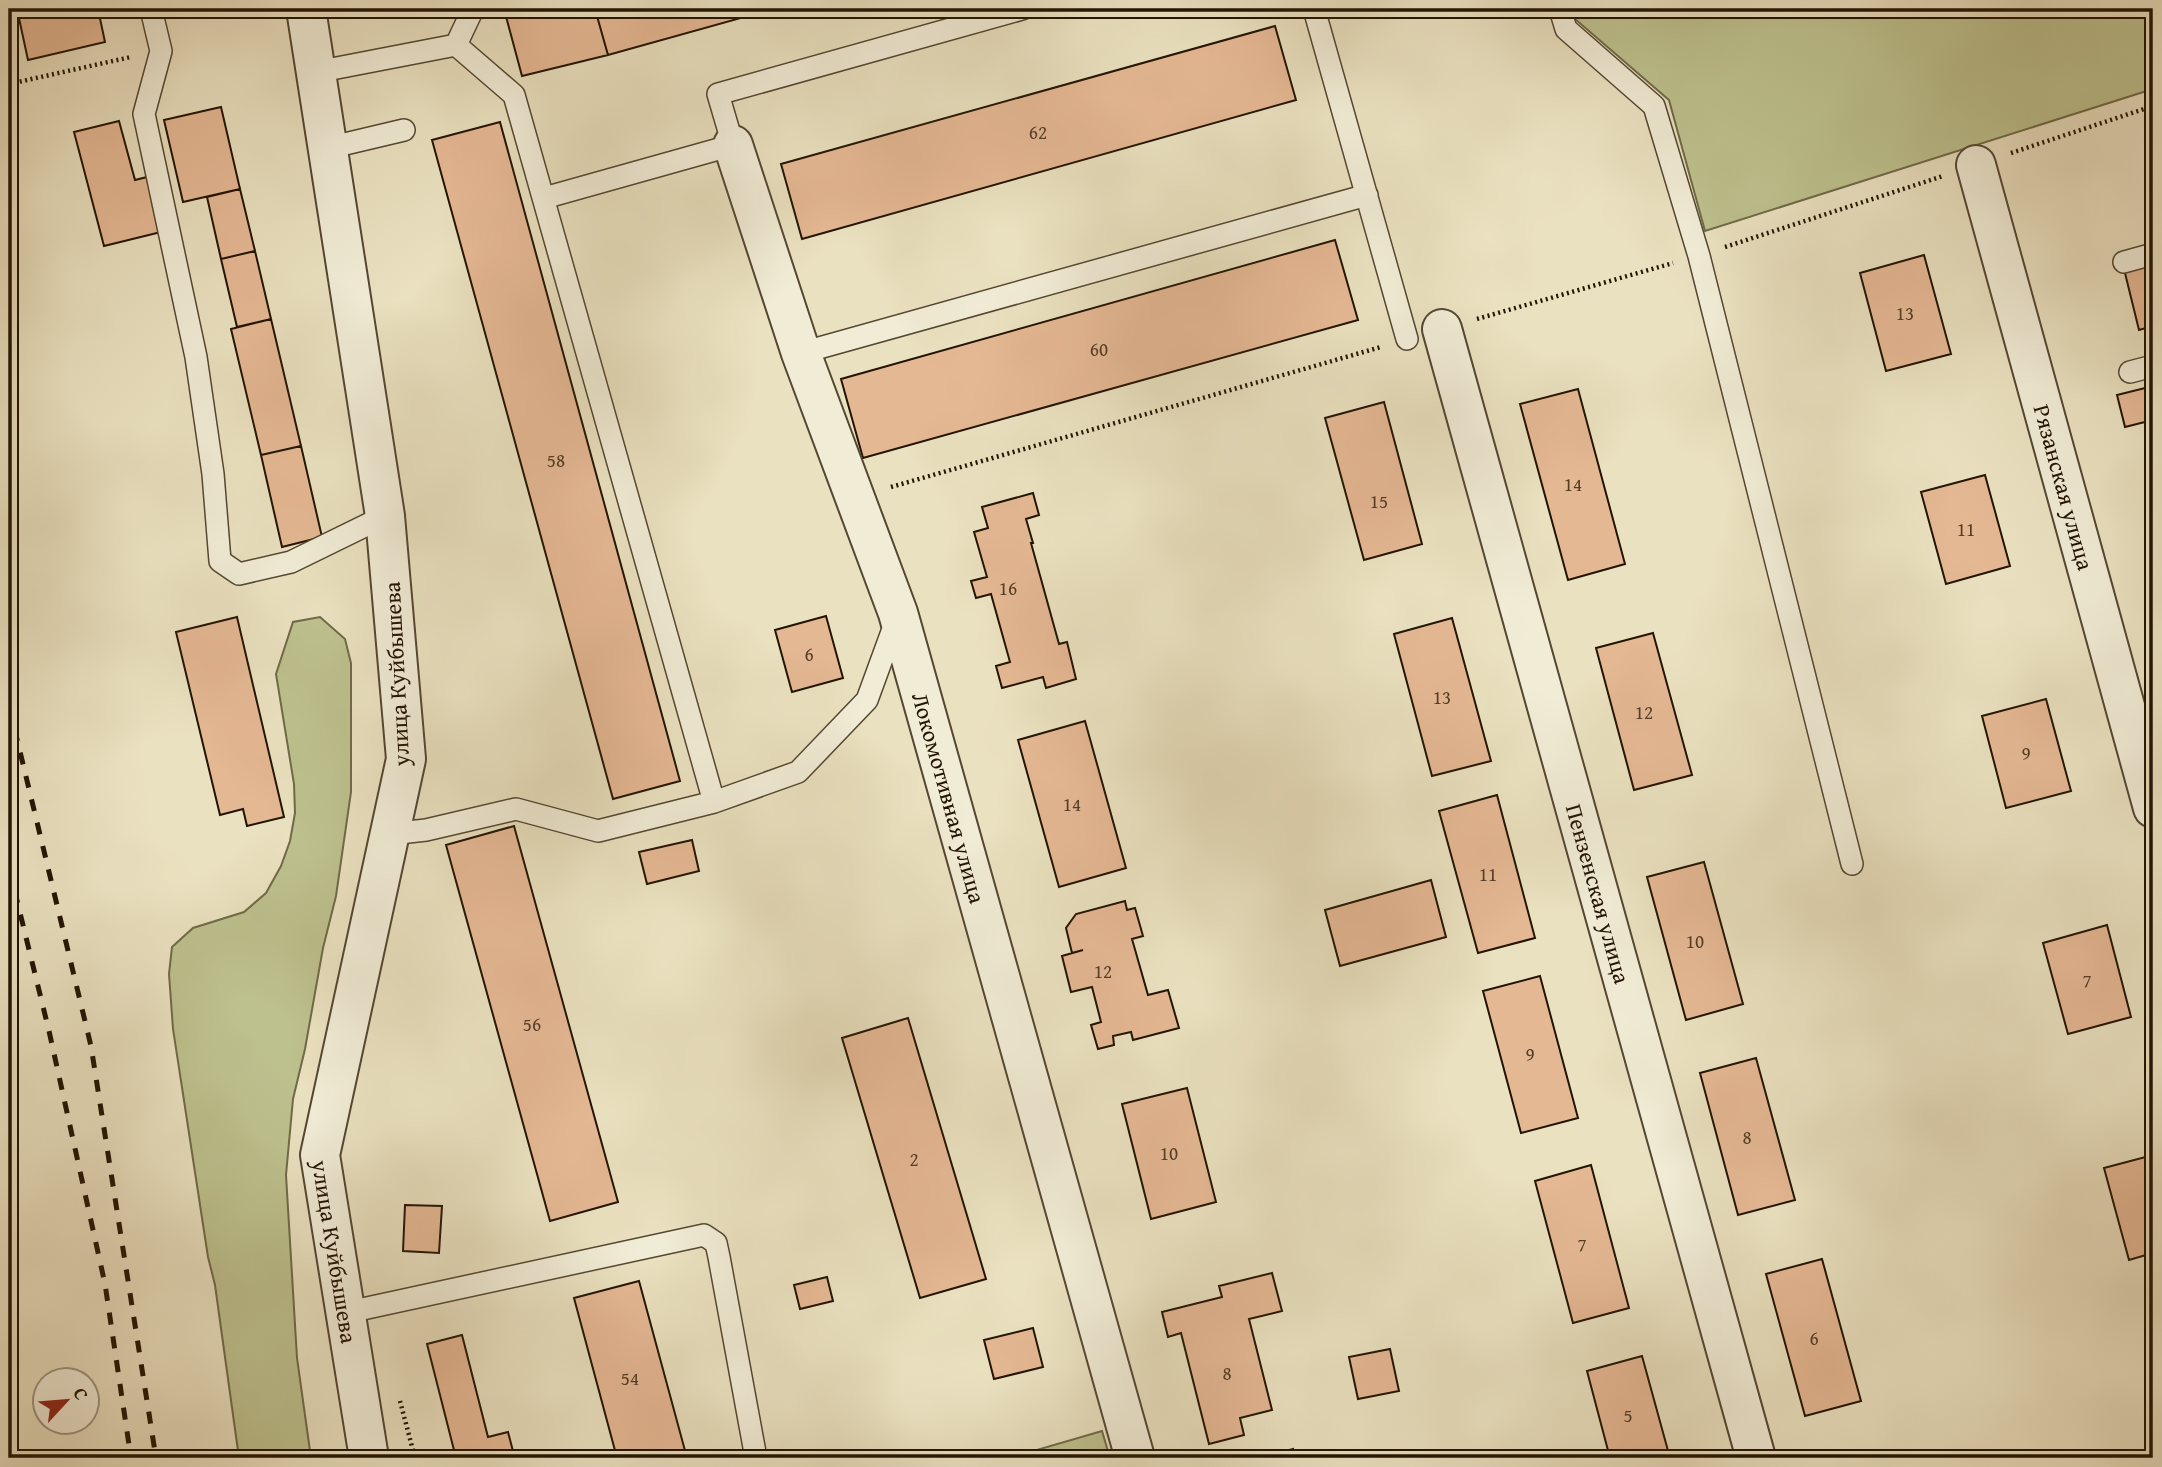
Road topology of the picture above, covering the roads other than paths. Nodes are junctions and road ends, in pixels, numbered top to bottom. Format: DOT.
graph roads {
  1 [pos="151,9"];
  2 [pos="306,9"];
  3 [pos="473,9"];
  4 [pos="1022,9"];
  5 [pos="1314,9"];
  6 [pos="1560,9"];
  7 [pos="456,45"];
  8 [pos="316,72"];
  9 [pos="404,130"];
  10 [pos="733,145"];
  11 [pos="328,148"];
  12 [pos="1976,165"];
  13 [pos="1367,195"];
  14 [pos="544,198"];
  15 [pos="2153,254"];
  16 [pos="2124,262"];
  17 [pos="1425,334"];
  18 [pos="802,353"];
  19 [pos="2153,366"];
  20 [pos="2130,372"];
  21 [pos="385,516"];
  22 [pos="898,613"];
  23 [pos="715,802"];
  24 [pos="2153,808"];
  25 [pos="390,834"];
  26 [pos="1852,864"];
  27 [pos="344,1313"];
  28 [pos="369,1458"];
  29 [pos="756,1458"];
  30 [pos="1135,1458"];
  31 [pos="1756,1458"];
  1 -- 21 [label="lane"];
  2 -- 8 [label="street, улица Куйбышева"];
  3 -- 7 [label="lane"];
  4 -- 10 [label="lane"];
  5 -- 13 [label="lane"];
  6 -- 26 [label="lane"];
  7 -- 8 [label="lane"];
  7 -- 14 [label="lane"];
  8 -- 11 [label="street, улица Куйбышева"];
  9 -- 11 [label="lane"];
  10 -- 14 [label="lane"];
  10 -- 18 [label="street, Локомотивная улица"];
  11 -- 21 [label="street, улица Куйбышева"];
  12 -- 24 [label="street, Рязанская улица"];
  13 -- 17 [label="lane"];
  13 -- 18 [label="lane"];
  14 -- 23 [label="lane"];
  15 -- 16 [label="lane"];
  17 -- 31 [label="street, Пензенская улица"];
  18 -- 22 [label="street, Локомотивная улица"];
  19 -- 20 [label="lane"];
  21 -- 25 [label="street, улица Куйбышева"];
  22 -- 23 [label="lane"];
  22 -- 30 [label="street, Локомотивная улица"];
  23 -- 25 [label="lane"];
  25 -- 27 [label="street, улица Куйбышева"];
  27 -- 28 [label="street, улица Куйбышева"];
  27 -- 29 [label="lane"];
}
